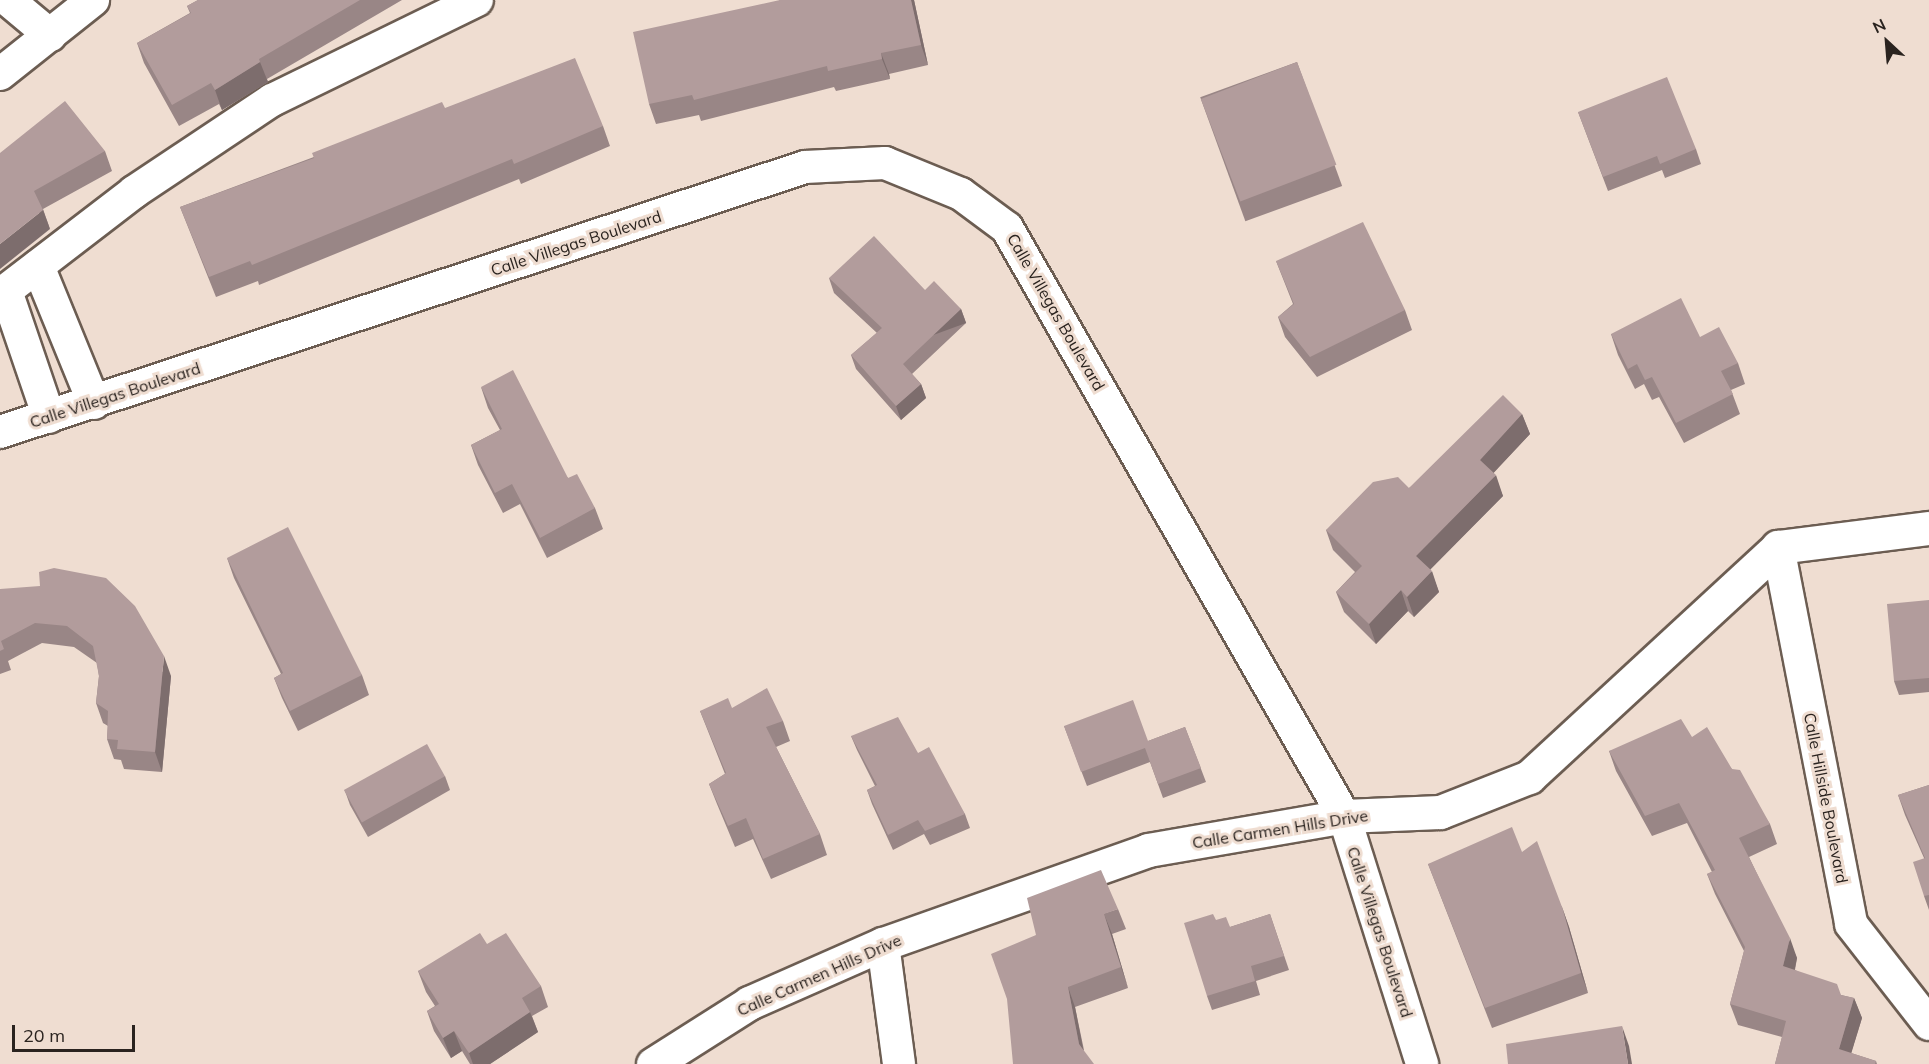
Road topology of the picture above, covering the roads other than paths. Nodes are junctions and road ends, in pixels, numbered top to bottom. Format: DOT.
graph roads {
  1 [pos="8,0"];
  2 [pos="93,0"];
  3 [pos="477,0"];
  4 [pos="50,35"];
  5 [pos="0,74"];
  6 [pos="38,266"];
  7 [pos="3,293"];
  8 [pos="94,403"];
  9 [pos="49,417"];
  10 [pos="0,432"];
  11 [pos="1929,528"];
  12 [pos="1778,547"];
  13 [pos="1344,816"];
  14 [pos="884,944"];
  15 [pos="1929,1024"];
  16 [pos="653,1064"];
  17 [pos="899,1064"];
  18 [pos="1422,1064"];
  1 -- 4 [label="street"];
  2 -- 4 [label="street"];
  3 -- 6 [label="street"];
  4 -- 5 [label="street"];
  6 -- 7 [label="street"];
  6 -- 8 [label="street"];
  7 -- 9 [label="street"];
  8 -- 9 [label="street, Calle Villegas Boulevard"];
  8 -- 13 [label="street, Calle Villegas Boulevard"];
  9 -- 10 [label="street, Calle Villegas Boulevard"];
  11 -- 12 [label="street"];
  12 -- 13 [label="street, Calle Carmen Hills Drive"];
  12 -- 15 [label="street, Calle Hillside Boulevard"];
  13 -- 14 [label="street, Calle Carmen Hills Drive"];
  13 -- 18 [label="street, Calle Villegas Boulevard"];
  14 -- 16 [label="street, Calle Carmen Hills Drive"];
  14 -- 17 [label="street"];
}
